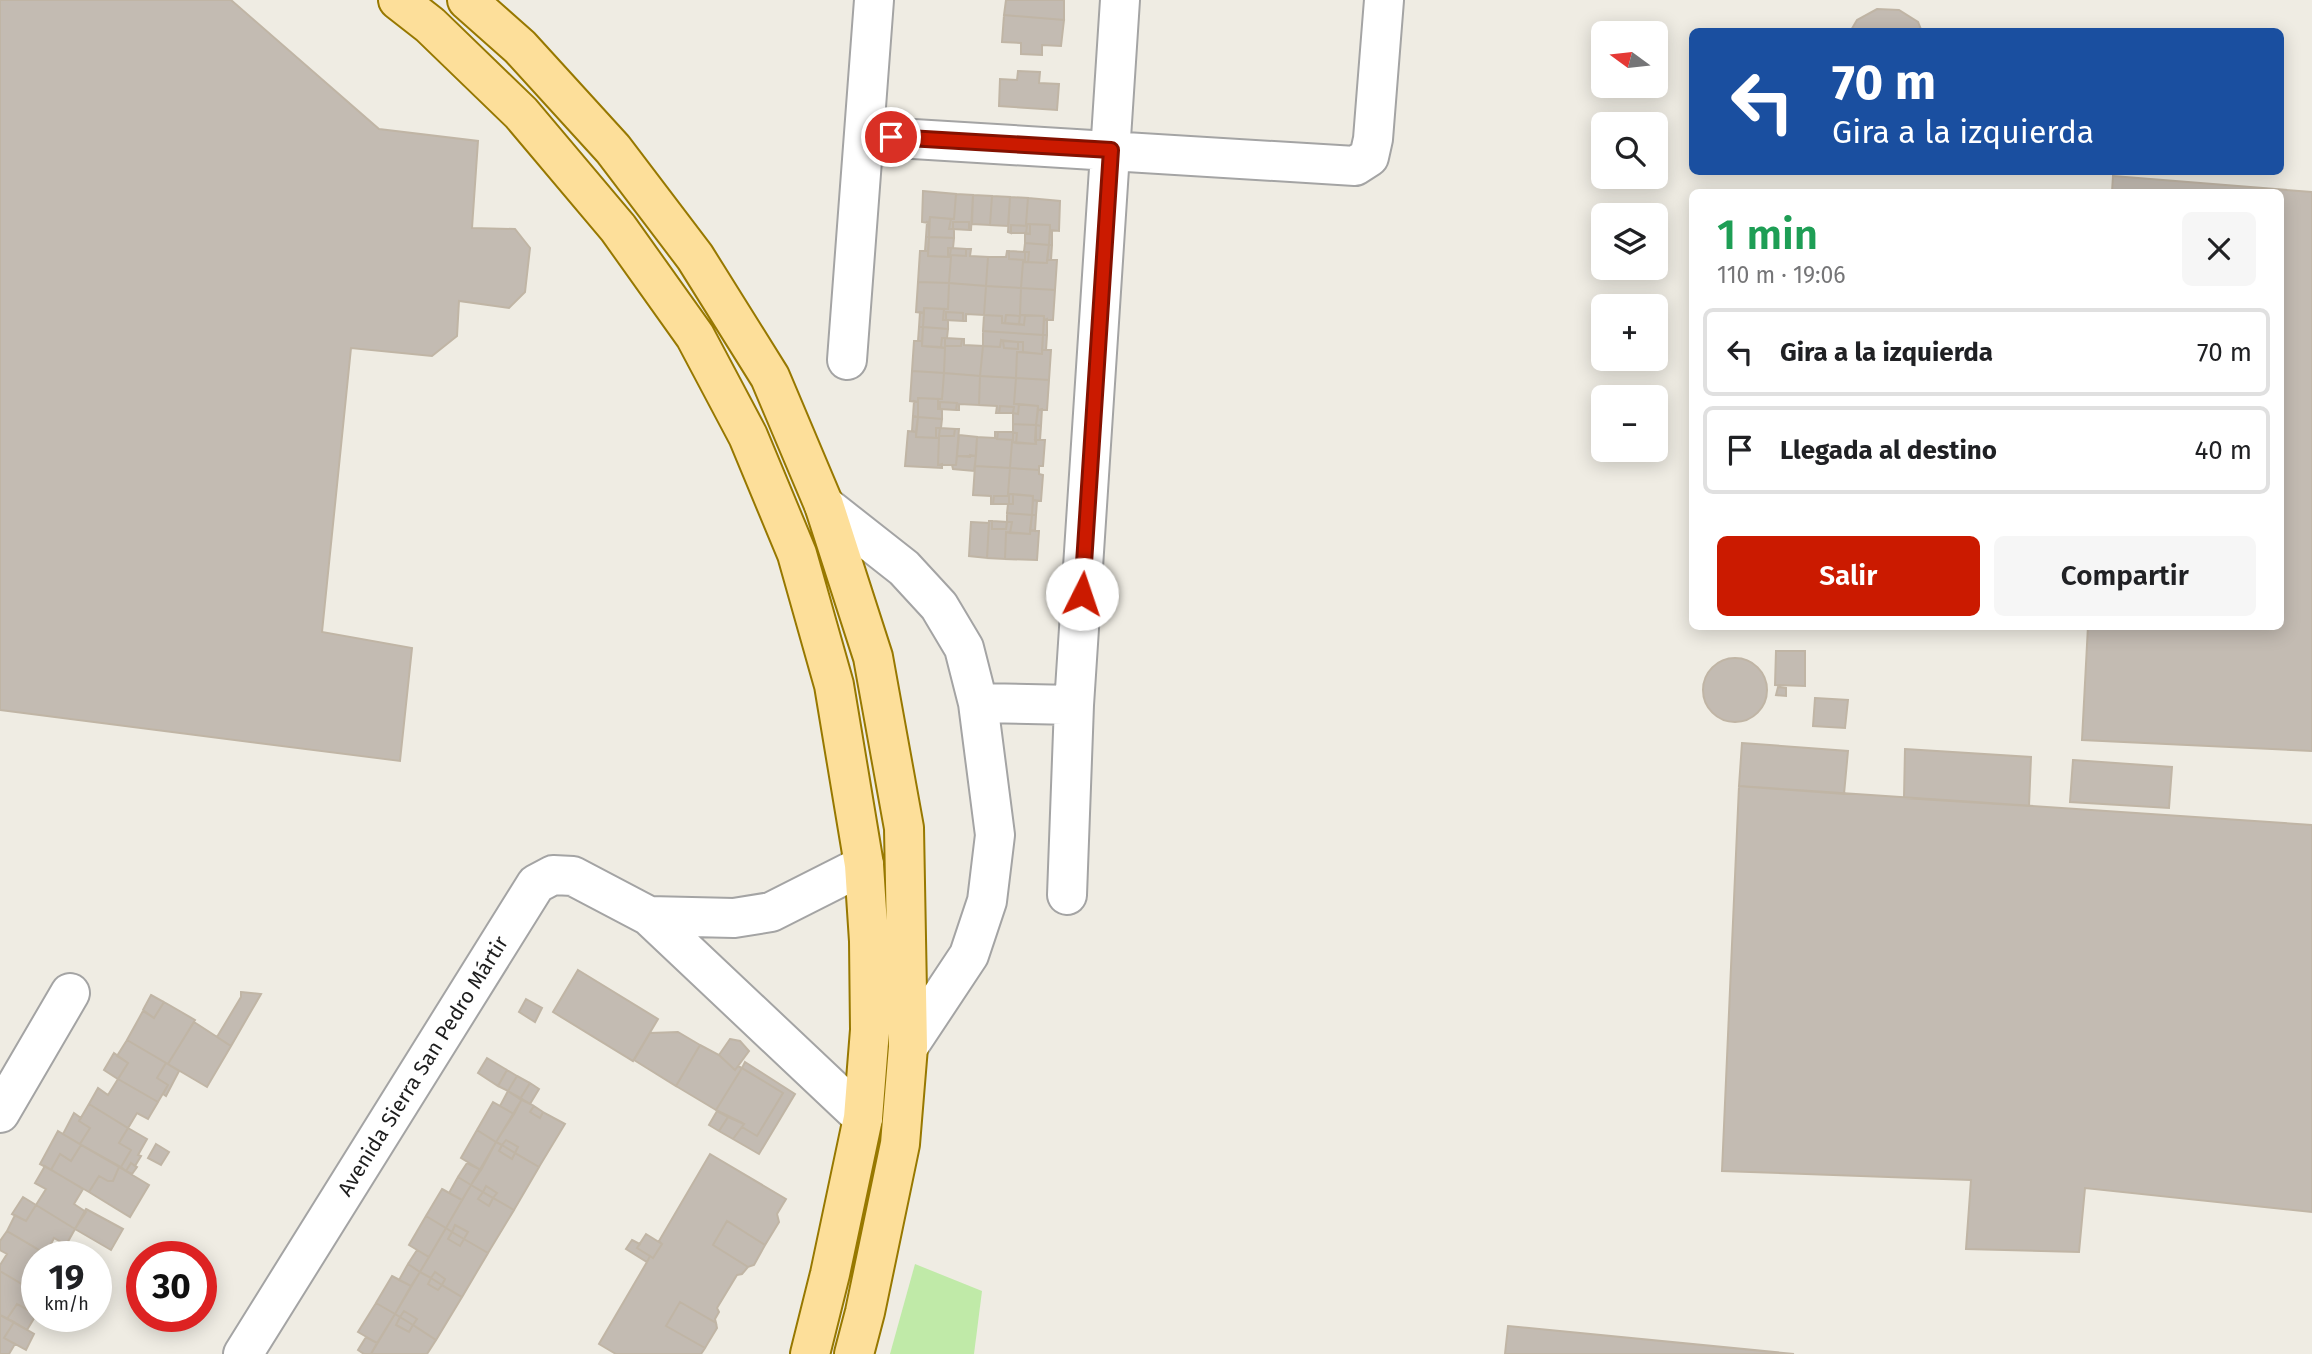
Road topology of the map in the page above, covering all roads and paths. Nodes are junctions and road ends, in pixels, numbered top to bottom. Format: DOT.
graph roads {
  1 [pos="398,0"];
  2 [pos="467,0"];
  3 [pos="874,0"];
  4 [pos="1120,0"];
  5 [pos="1384,0"];
  6 [pos="864,136"];
  7 [pos="1111,150"];
  8 [pos="847,360"];
  9 [pos="824,505"];
  10 [pos="978,703"];
  11 [pos="1074,705"];
  12 [pos="864,866"];
  13 [pos="1067,895"];
  14 [pos="649,916"];
  15 [pos="70,993"];
  16 [pos="908,1047"];
  17 [pos="0,1113"];
  18 [pos="863,1118"];
  19 [pos="243,1354"];
  20 [pos="810,1354"];
  21 [pos="854,1354"];
  1 -- 12 [label="main road"];
  2 -- 9 [label="main road"];
  3 -- 6 [label="street"];
  4 -- 7 [label="street"];
  5 -- 7 [label="street"];
  6 -- 7 [label="street"];
  6 -- 8 [label="street"];
  7 -- 11 [label="street"];
  9 -- 10 [label="street"];
  9 -- 16 [label="main road"];
  10 -- 11 [label="street"];
  10 -- 16 [label="street"];
  11 -- 13 [label="street"];
  12 -- 14 [label="street, Avenida Sierra San Pedro Mártir"];
  12 -- 18 [label="main road"];
  14 -- 18 [label="street, Avenida Sierra San Pedro Mártir"];
  14 -- 19 [label="street, Avenida Sierra San Pedro Mártir"];
  15 -- 17 [label="street"];
  16 -- 21 [label="main road"];
  18 -- 20 [label="main road"];
}
